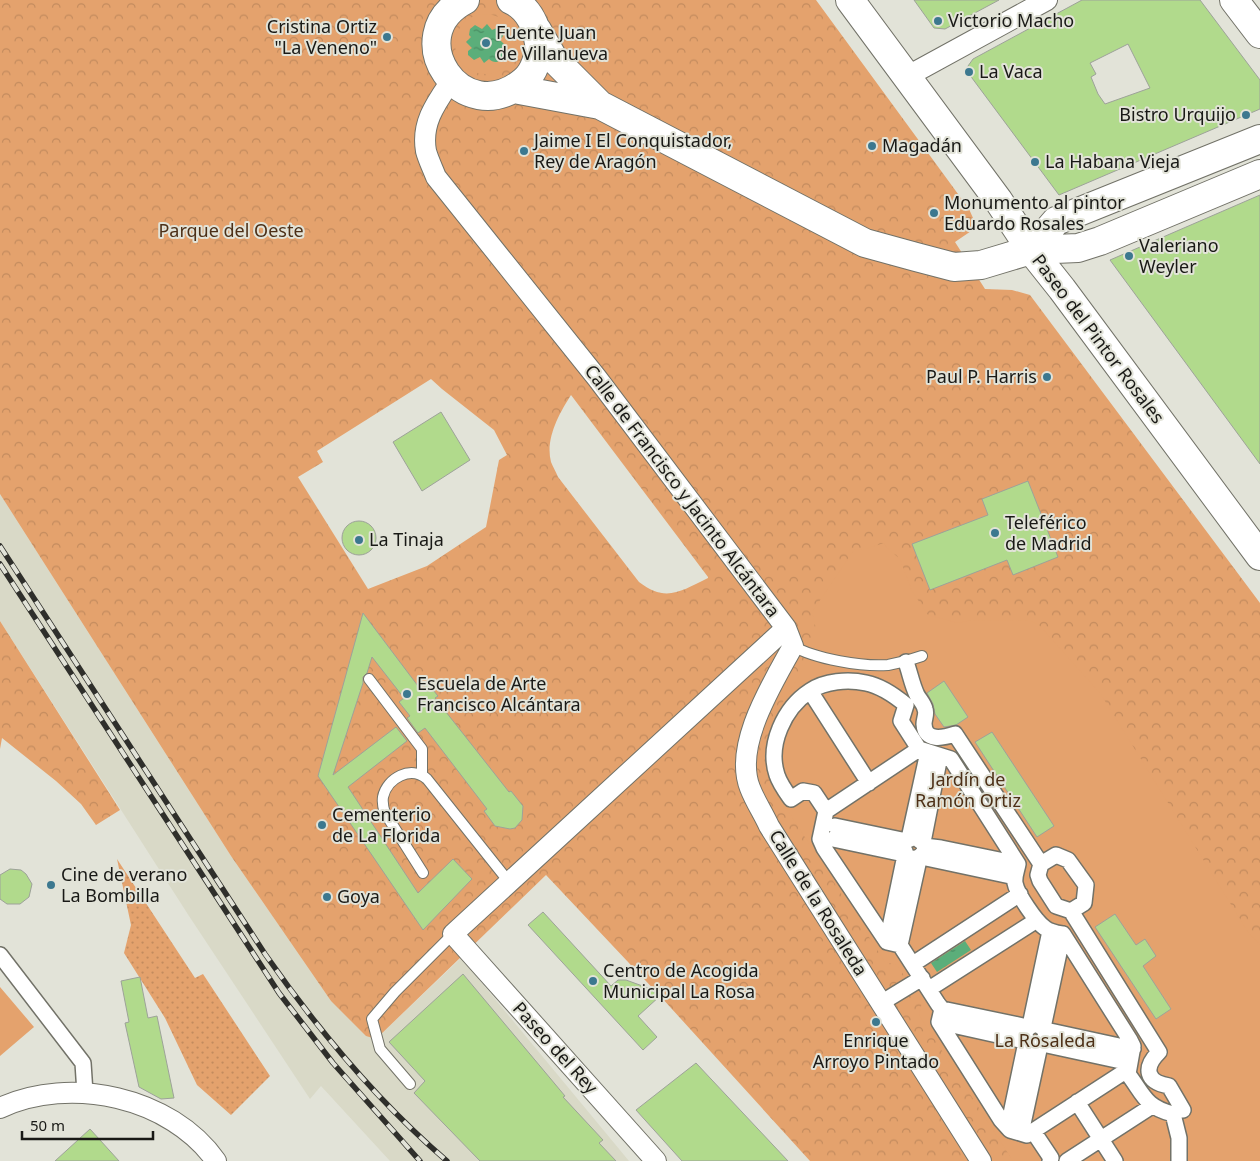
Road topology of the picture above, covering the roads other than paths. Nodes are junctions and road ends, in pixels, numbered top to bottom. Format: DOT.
graph roads {
  1 [pos="432,0"];
  2 [pos="465,0"];
  3 [pos="511,0"];
  4 [pos="850,0"];
  5 [pos="1047,0"];
  6 [pos="1234,0"];
  7 [pos="440,27"];
  8 [pos="537,29"];
  9 [pos="1260,34"];
  10 [pos="906,77"];
  11 [pos="452,81"];
  12 [pos="514,89"];
  13 [pos="600,105"];
  14 [pos="1260,139"];
  15 [pos="1260,174"];
  16 [pos="1031,250"];
  17 [pos="1260,556"];
  18 [pos="790,637"];
  19 [pos="922,656"];
  20 [pos="906,662"];
  21 [pos="369,679"];
  22 [pos="810,691"];
  23 [pos="929,752"];
  24 [pos="422,775"];
  25 [pos="869,782"];
  26 [pos="826,811"];
  27 [pos="834,832"];
  28 [pos="914,848"];
  29 [pos="1040,864"];
  30 [pos="1016,871"];
  31 [pos="423,873"];
  32 [pos="509,882"];
  33 [pos="1020,894"];
  34 [pos="1071,911"];
  35 [pos="1036,920"];
  36 [pos="1056,932"];
  37 [pos="453,934"];
  38 [pos="894,943"];
  39 [pos="0,956"];
  40 [pos="913,964"];
  41 [pos="925,983"];
  42 [pos="881,1003"];
  43 [pos="940,1016"];
  44 [pos="1035,1035"];
  45 [pos="1130,1061"];
  46 [pos="410,1084"];
  47 [pos="85,1093"];
  48 [pos="1077,1102"];
  49 [pos="1152,1106"];
  50 [pos="0,1108"];
  51 [pos="1183,1110"];
  52 [pos="1020,1130"];
  53 [pos="1101,1139"];
  54 [pos="216,1161"];
  55 [pos="656,1161"];
  56 [pos="981,1161"];
  57 [pos="1050,1161"];
  58 [pos="1067,1161"];
  59 [pos="1115,1161"];
  60 [pos="1179,1161"];
  1 -- 7 [label="main road"];
  2 -- 7 [label="main road"];
  3 -- 8 [label="main road"];
  4 -- 10 [label="main road, Paseo del Pintor Rosales"];
  5 -- 10 [label="street"];
  6 -- 9 [label="main road"];
  7 -- 11 [label="main road"];
  8 -- 12 [label="main road"];
  8 -- 13 [label="main road"];
  10 -- 16 [label="main road, Paseo del Pintor Rosales"];
  11 -- 12 [label="main road"];
  11 -- 18 [label="street, Calle de Francisco y Jacinto Alcántara"];
  12 -- 13 [label="main road"];
  13 -- 16 [label="main road"];
  14 -- 16 [label="main road"];
  15 -- 16 [label="main road"];
  16 -- 17 [label="main road, Paseo del Pintor Rosales"];
  18 -- 20 [label="lane"];
  18 -- 32 [label="street, Calle de Francisco y Jacinto Alcántara"];
  18 -- 42 [label="street, Calle de la Rosaleda"];
  19 -- 20 [label="lane"];
  20 -- 29 [label="street"];
  21 -- 24 [label="lane"];
  22 -- 23 [label="street"];
  22 -- 25 [label="street"];
  22 -- 26 [label="street"];
  23 -- 25 [label="street"];
  23 -- 28 [label="street"];
  23 -- 30 [label="street"];
  24 -- 31 [label="lane"];
  24 -- 32 [label="lane"];
  25 -- 26 [label="street"];
  26 -- 38 [label="street"];
  27 -- 28 [label="street"];
  28 -- 30 [label="street"];
  28 -- 38 [label="street"];
  29 -- 34 [label="street"];
  29 -- 34 [label="street"];
  30 -- 33 [label="street"];
  32 -- 37 [label="street, Calle de Francisco y Jacinto Alcántara"];
  33 -- 35 [label="street"];
  33 -- 40 [label="street"];
  34 -- 51 [label="street"];
  35 -- 36 [label="street"];
  35 -- 41 [label="street"];
  36 -- 44 [label="street"];
  36 -- 45 [label="street"];
  37 -- 46 [label="lane"];
  37 -- 55 [label="street, Paseo del Rey"];
  38 -- 40 [label="street"];
  39 -- 47 [label="street"];
  40 -- 41 [label="street"];
  41 -- 42 [label="street"];
  41 -- 43 [label="street"];
  42 -- 56 [label="street, Calle de la Rosaleda"];
  43 -- 44 [label="street"];
  43 -- 52 [label="street"];
  44 -- 45 [label="street"];
  44 -- 52 [label="street"];
  45 -- 48 [label="street"];
  45 -- 49 [label="street"];
  47 -- 50 [label="street"];
  47 -- 54 [label="street"];
  48 -- 52 [label="street"];
  48 -- 53 [label="street"];
  49 -- 53 [label="street"];
  49 -- 60 [label="street"];
  52 -- 57 [label="street"];
  53 -- 58 [label="street"];
  53 -- 59 [label="street"];
}
